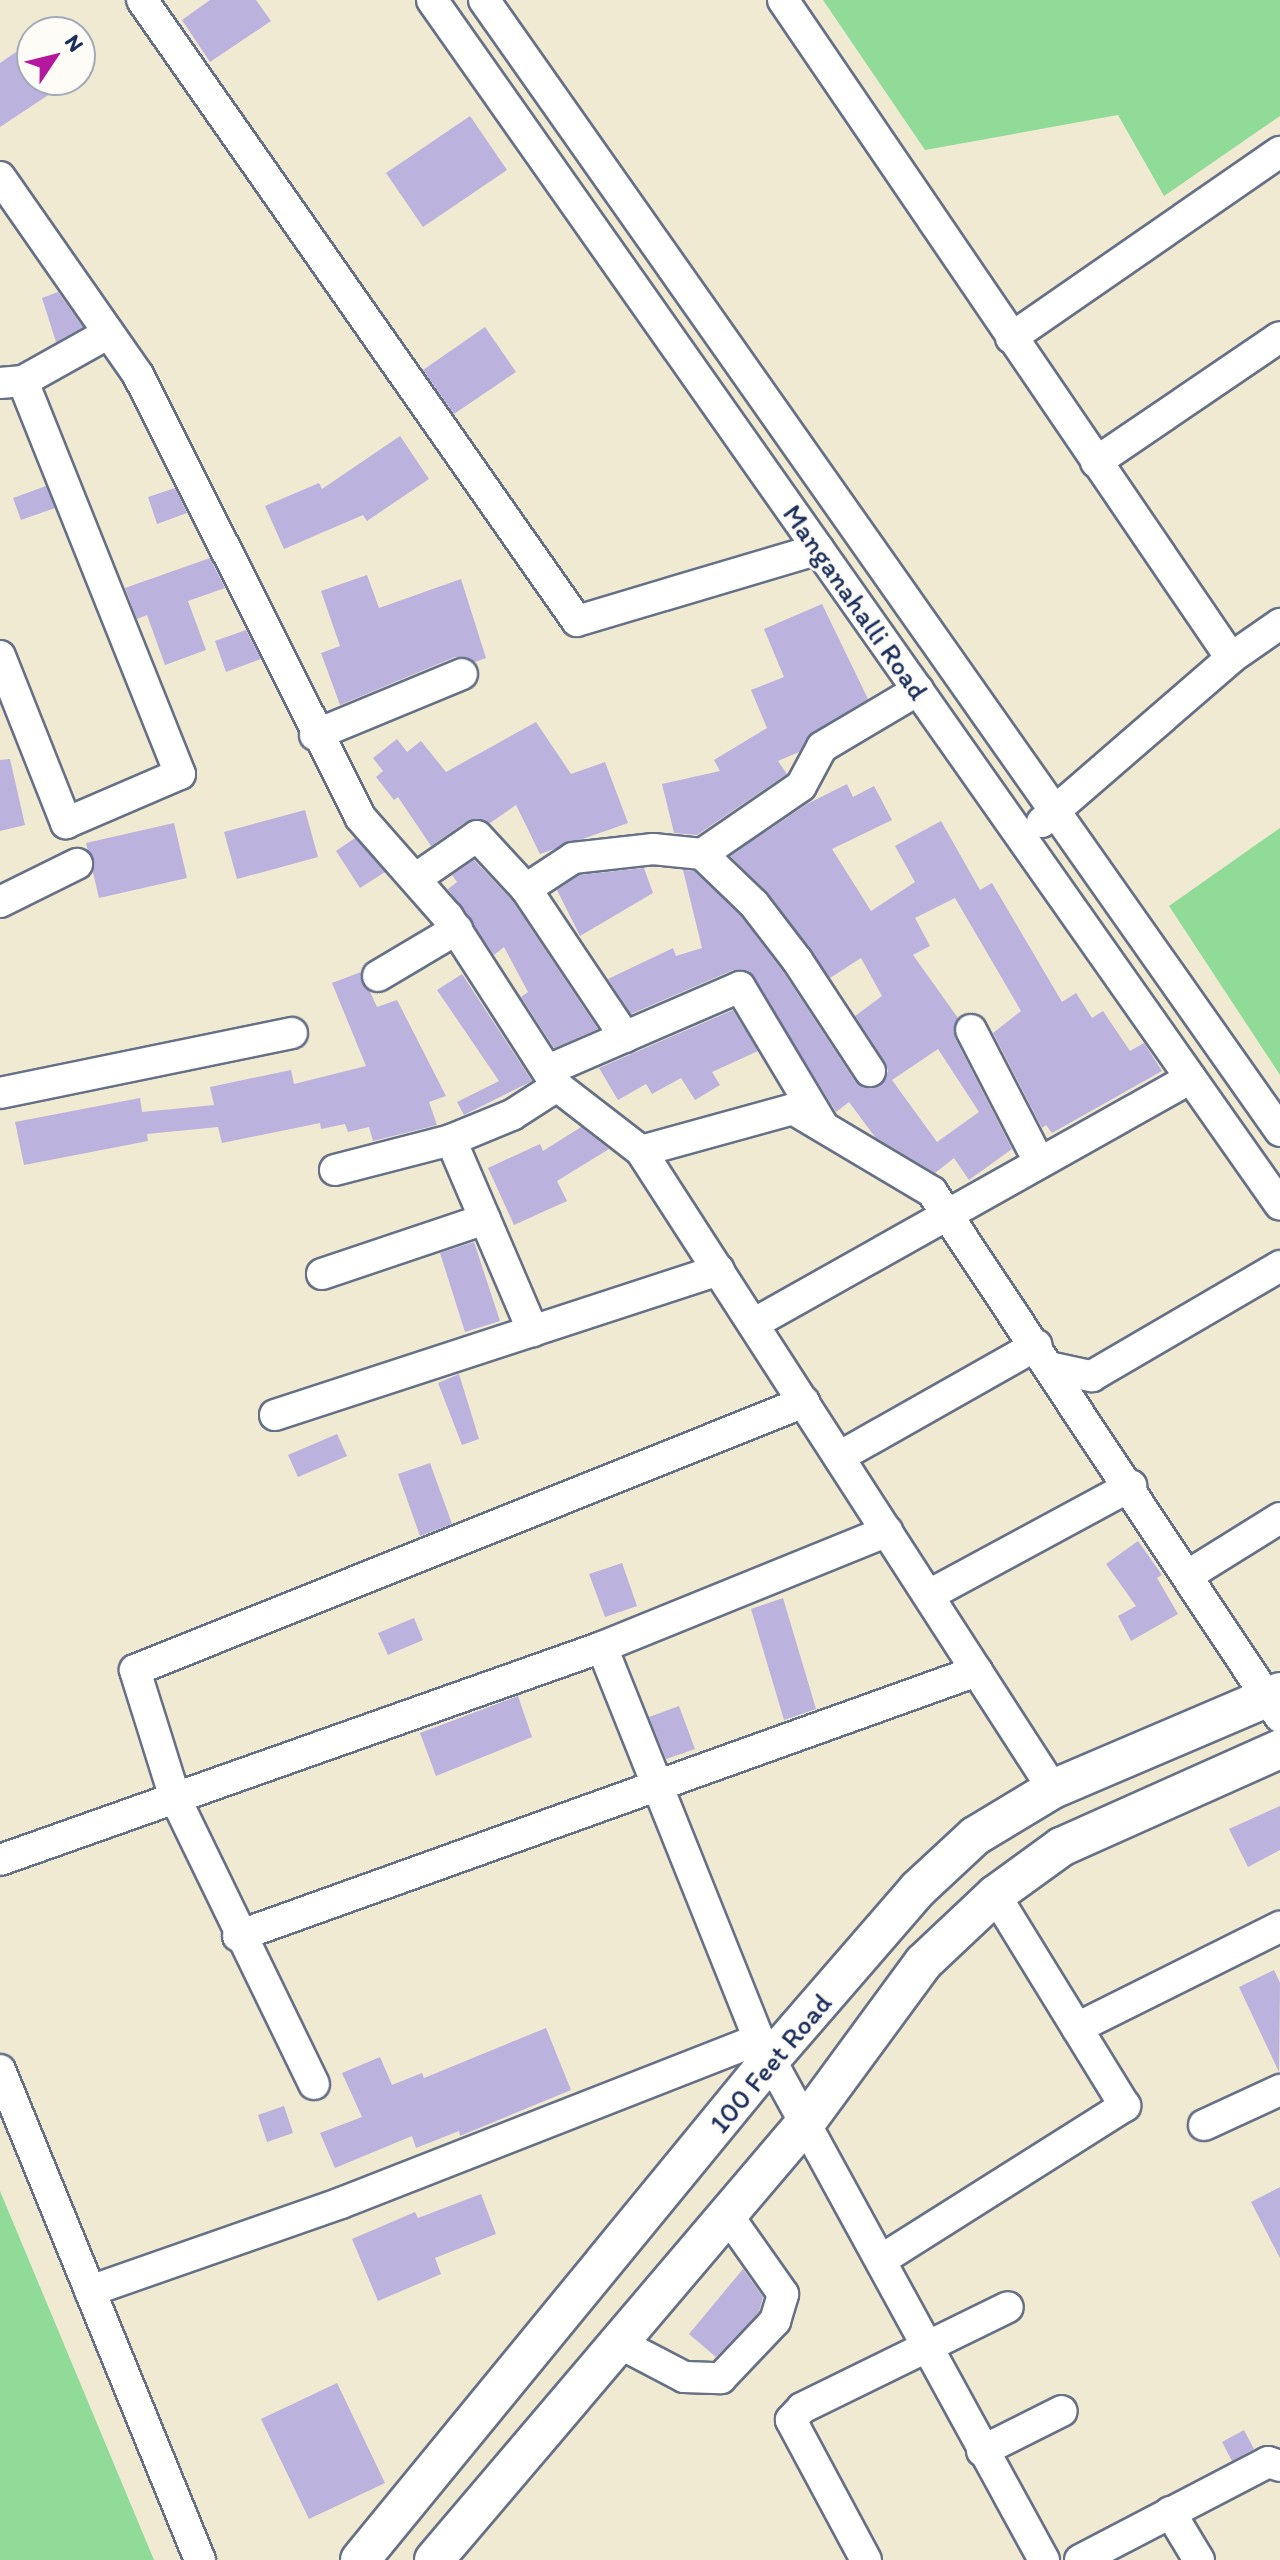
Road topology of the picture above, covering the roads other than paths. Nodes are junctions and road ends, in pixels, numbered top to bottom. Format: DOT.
graph roads {
  1 [pos="142,0"];
  2 [pos="432,0"];
  3 [pos="484,0"];
  4 [pos="783,0"];
  5 [pos="1280,152"];
  6 [pos="0,177"];
  7 [pos="109,333"];
  8 [pos="1280,337"];
  9 [pos="1011,338"];
  10 [pos="12,382"];
  11 [pos="1096,462"];
  12 [pos="819,549"];
  13 [pos="1280,624"];
  14 [pos="0,656"];
  15 [pos="1231,658"];
  16 [pos="462,674"];
  17 [pos="918,690"];
  18 [pos="315,735"];
  19 [pos="1056,810"];
  20 [pos="1022,838"];
  21 [pos="702,854"];
  22 [pos="77,864"];
  23 [pos="415,879"];
  24 [pos="526,889"];
  25 [pos="0,902"];
  26 [pos="457,929"];
  27 [pos="378,976"];
  28 [pos="971,1030"];
  29 [pos="292,1033"];
  30 [pos="625,1037"];
  31 [pos="870,1071"];
  32 [pos="552,1078"];
  33 [pos="1191,1078"];
  34 [pos="0,1093"];
  35 [pos="822,1124"];
  36 [pos="1280,1131"];
  37 [pos="451,1140"];
  38 [pos="641,1151"];
  39 [pos="1039,1162"];
  40 [pos="335,1170"];
  41 [pos="1280,1205"];
  42 [pos="948,1214"];
  43 [pos="485,1219"];
  44 [pos="1280,1266"];
  45 [pos="719,1270"];
  46 [pos="322,1274"];
  47 [pos="753,1324"];
  48 [pos="533,1331"];
  49 [pos="1045,1357"];
  50 [pos="804,1402"];
  51 [pos="275,1415"];
  52 [pos="839,1457"];
  53 [pos="1131,1486"];
  54 [pos="1280,1518"];
  55 [pos="887,1531"];
  56 [pos="1190,1574"];
  57 [pos="929,1595"];
  58 [pos="602,1647"];
  59 [pos="977,1671"];
  60 [pos="1277,1702"];
  61 [pos="1280,1749"];
  62 [pos="655,1783"];
  63 [pos="1053,1789"];
  64 [pos="175,1798"];
  65 [pos="0,1860"];
  66 [pos="995,1895"];
  67 [pos="1280,1927"];
  68 [pos="238,1936"];
  69 [pos="1077,2028"];
  70 [pos="764,2050"];
  71 [pos="0,2070"];
  72 [pos="314,2084"];
  73 [pos="1280,2090"];
  74 [pos="807,2121"];
  75 [pos="1204,2125"];
  76 [pos="726,2213"];
  77 [pos="881,2260"];
  78 [pos="90,2291"];
  79 [pos="1008,2307"];
  80 [pos="621,2344"];
  81 [pos="926,2347"];
  82 [pos="1062,2411"];
  83 [pos="982,2451"];
  84 [pos="1280,2466"];
  85 [pos="1170,2512"];
  86 [pos="200,2560"];
  87 [pos="360,2560"];
  88 [pos="434,2560"];
  89 [pos="866,2560"];
  90 [pos="1044,2560"];
  91 [pos="1080,2560"];
  92 [pos="1199,2560"];
  1 -- 12 [label="street"];
  2 -- 12 [label="street, Manganahalli Road"];
  3 -- 19 [label="street, Manganahalli Road"];
  4 -- 9 [label="street"];
  5 -- 9 [label="street"];
  6 -- 7 [label="street"];
  7 -- 10 [label="street"];
  7 -- 18 [label="street"];
  8 -- 11 [label="street"];
  9 -- 11 [label="street"];
  10 -- 14 [label="street"];
  11 -- 15 [label="street"];
  12 -- 17 [label="street, Manganahalli Road"];
  13 -- 15 [label="street"];
  15 -- 19 [label="street"];
  16 -- 18 [label="street"];
  17 -- 20 [label="street, Manganahalli Road"];
  17 -- 21 [label="street"];
  18 -- 23 [label="street"];
  19 -- 20 [label="street"];
  19 -- 36 [label="street, Manganahalli Road"];
  20 -- 33 [label="street, Manganahalli Road"];
  21 -- 24 [label="street"];
  21 -- 31 [label="street"];
  22 -- 25 [label="street"];
  23 -- 24 [label="street"];
  23 -- 26 [label="street"];
  24 -- 30 [label="street"];
  26 -- 27 [label="street"];
  26 -- 32 [label="street"];
  28 -- 39 [label="street"];
  29 -- 34 [label="street"];
  30 -- 32 [label="street"];
  30 -- 35 [label="street"];
  32 -- 37 [label="street"];
  32 -- 38 [label="street"];
  33 -- 39 [label="street"];
  33 -- 41 [label="street, Manganahalli Road"];
  35 -- 38 [label="street"];
  35 -- 42 [label="street"];
  37 -- 40 [label="street"];
  37 -- 43 [label="street"];
  38 -- 45 [label="street"];
  39 -- 42 [label="street"];
  42 -- 47 [label="street"];
  42 -- 49 [label="street"];
  43 -- 46 [label="street"];
  43 -- 48 [label="street"];
  44 -- 49 [label="street"];
  45 -- 47 [label="street"];
  45 -- 48 [label="street"];
  47 -- 50 [label="street"];
  48 -- 51 [label="street"];
  49 -- 52 [label="street"];
  49 -- 53 [label="street"];
  50 -- 52 [label="street"];
  50 -- 64 [label="street"];
  52 -- 55 [label="street"];
  53 -- 56 [label="street"];
  53 -- 57 [label="street"];
  54 -- 56 [label="street"];
  55 -- 57 [label="street"];
  55 -- 58 [label="street"];
  56 -- 60 [label="street"];
  57 -- 59 [label="street"];
  58 -- 62 [label="street"];
  58 -- 64 [label="street"];
  59 -- 62 [label="street"];
  59 -- 63 [label="street"];
  60 -- 63 [label="main road, 100 Feet Road"];
  61 -- 66 [label="main road"];
  62 -- 68 [label="street"];
  62 -- 70 [label="street"];
  63 -- 70 [label="main road, 100 Feet Road"];
  64 -- 65 [label="street"];
  64 -- 68 [label="street"];
  66 -- 69 [label="street"];
  66 -- 74 [label="main road"];
  67 -- 69 [label="street"];
  68 -- 72 [label="street"];
  69 -- 77 [label="street"];
  70 -- 74 [label="street"];
  70 -- 78 [label="street"];
  70 -- 87 [label="main road, 100 Feet Road"];
  71 -- 78 [label="street"];
  73 -- 75 [label="street"];
  74 -- 76 [label="main road"];
  74 -- 77 [label="street"];
  76 -- 80 [label="main road"];
  76 -- 80 [label="street"];
  77 -- 81 [label="street"];
  78 -- 86 [label="street"];
  79 -- 81 [label="street"];
  80 -- 88 [label="main road"];
  81 -- 83 [label="street"];
  81 -- 89 [label="street"];
  82 -- 83 [label="street"];
  83 -- 90 [label="street"];
  84 -- 85 [label="street"];
  85 -- 91 [label="street"];
  85 -- 92 [label="street"];
}
